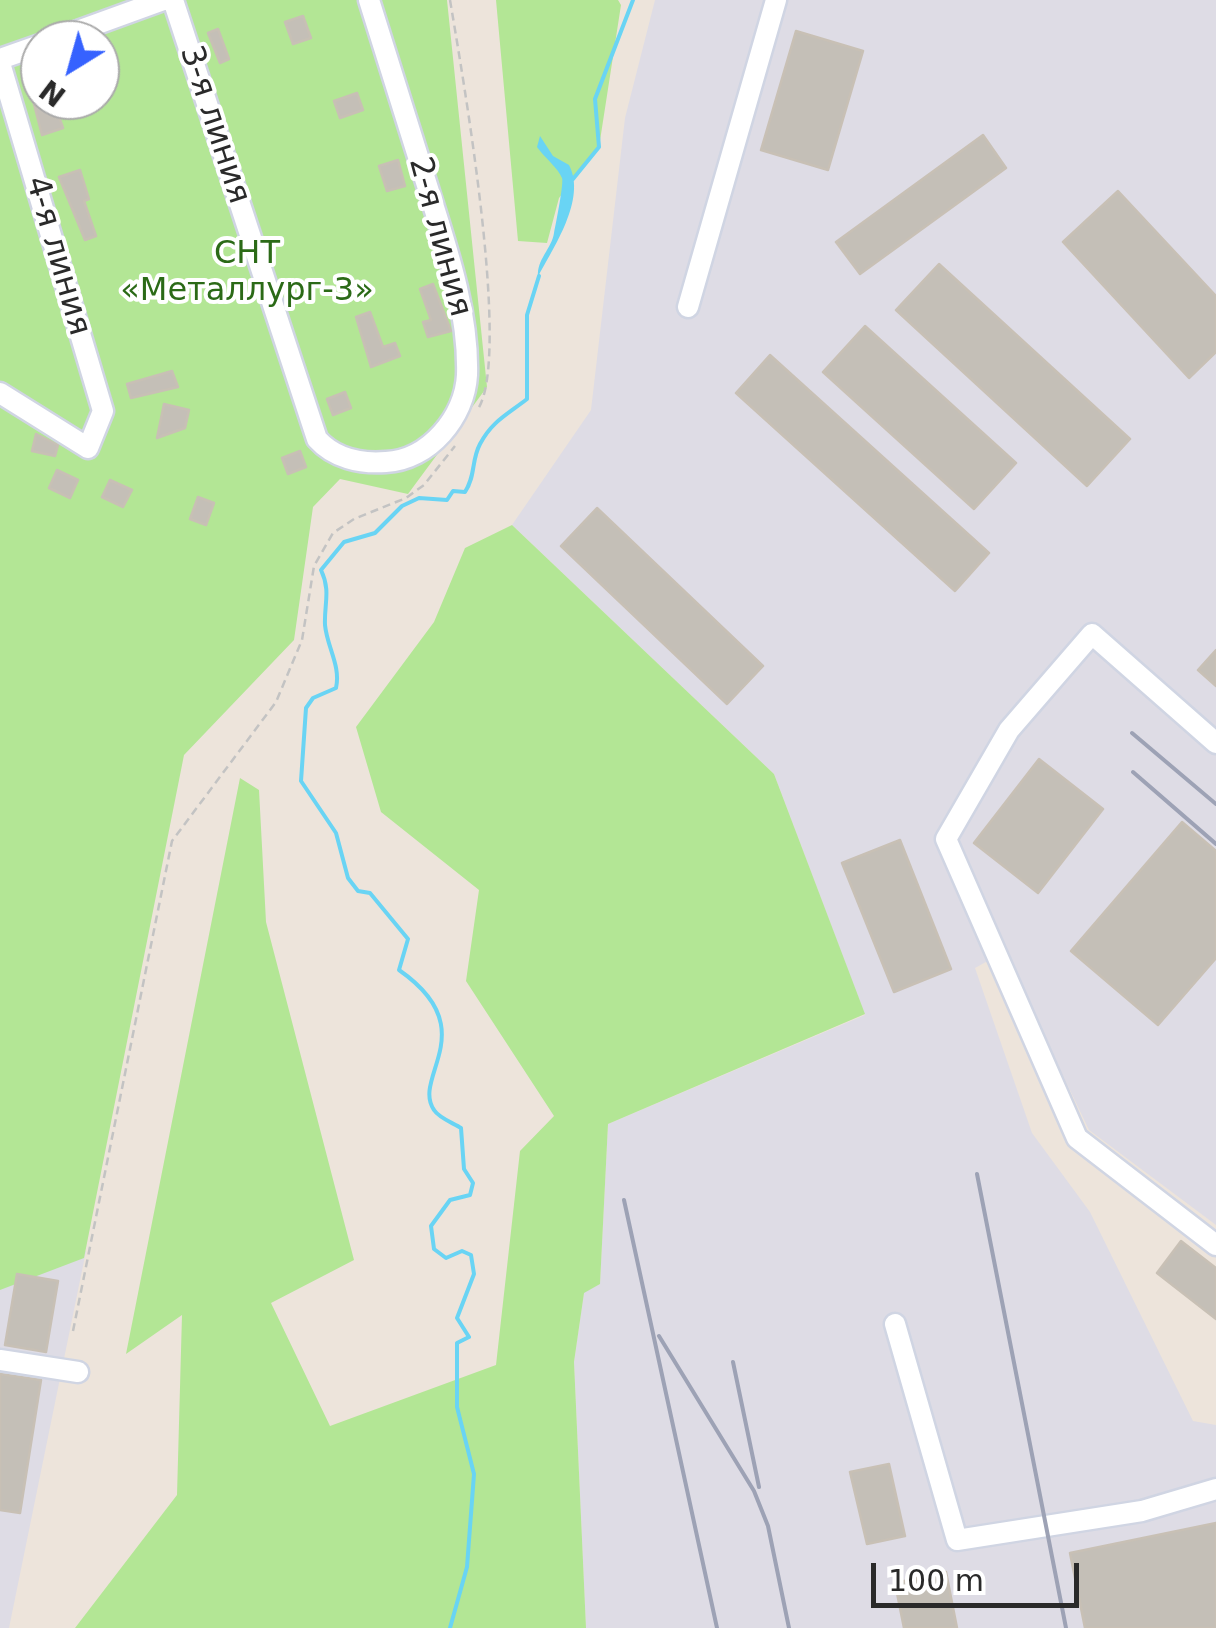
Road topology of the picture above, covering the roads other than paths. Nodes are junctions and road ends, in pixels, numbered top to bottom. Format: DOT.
graph roads {
  1 [pos="163,0"];
  2 [pos="173,0"];
  3 [pos="369,0"];
  4 [pos="776,0"];
  5 [pos="108,20"];
  6 [pos="0,61"];
  7 [pos="688,306"];
  8 [pos="0,393"];
  9 [pos="410,458"];
  10 [pos="1216,743"];
  11 [pos="1216,1245"];
  12 [pos="895,1324"];
  13 [pos="0,1360"];
  14 [pos="78,1372"];
  15 [pos="1216,1488"];
  1 -- 5 [label="lane"];
  2 -- 9 [label="lane, 3-я линия"];
  3 -- 9 [label="lane, 2-я линия"];
  4 -- 7 [label="lane"];
  6 -- 8 [label="lane, 4-я линия"];
  10 -- 11 [label="lane"];
  12 -- 15 [label="lane"];
  13 -- 14 [label="lane"];
}
